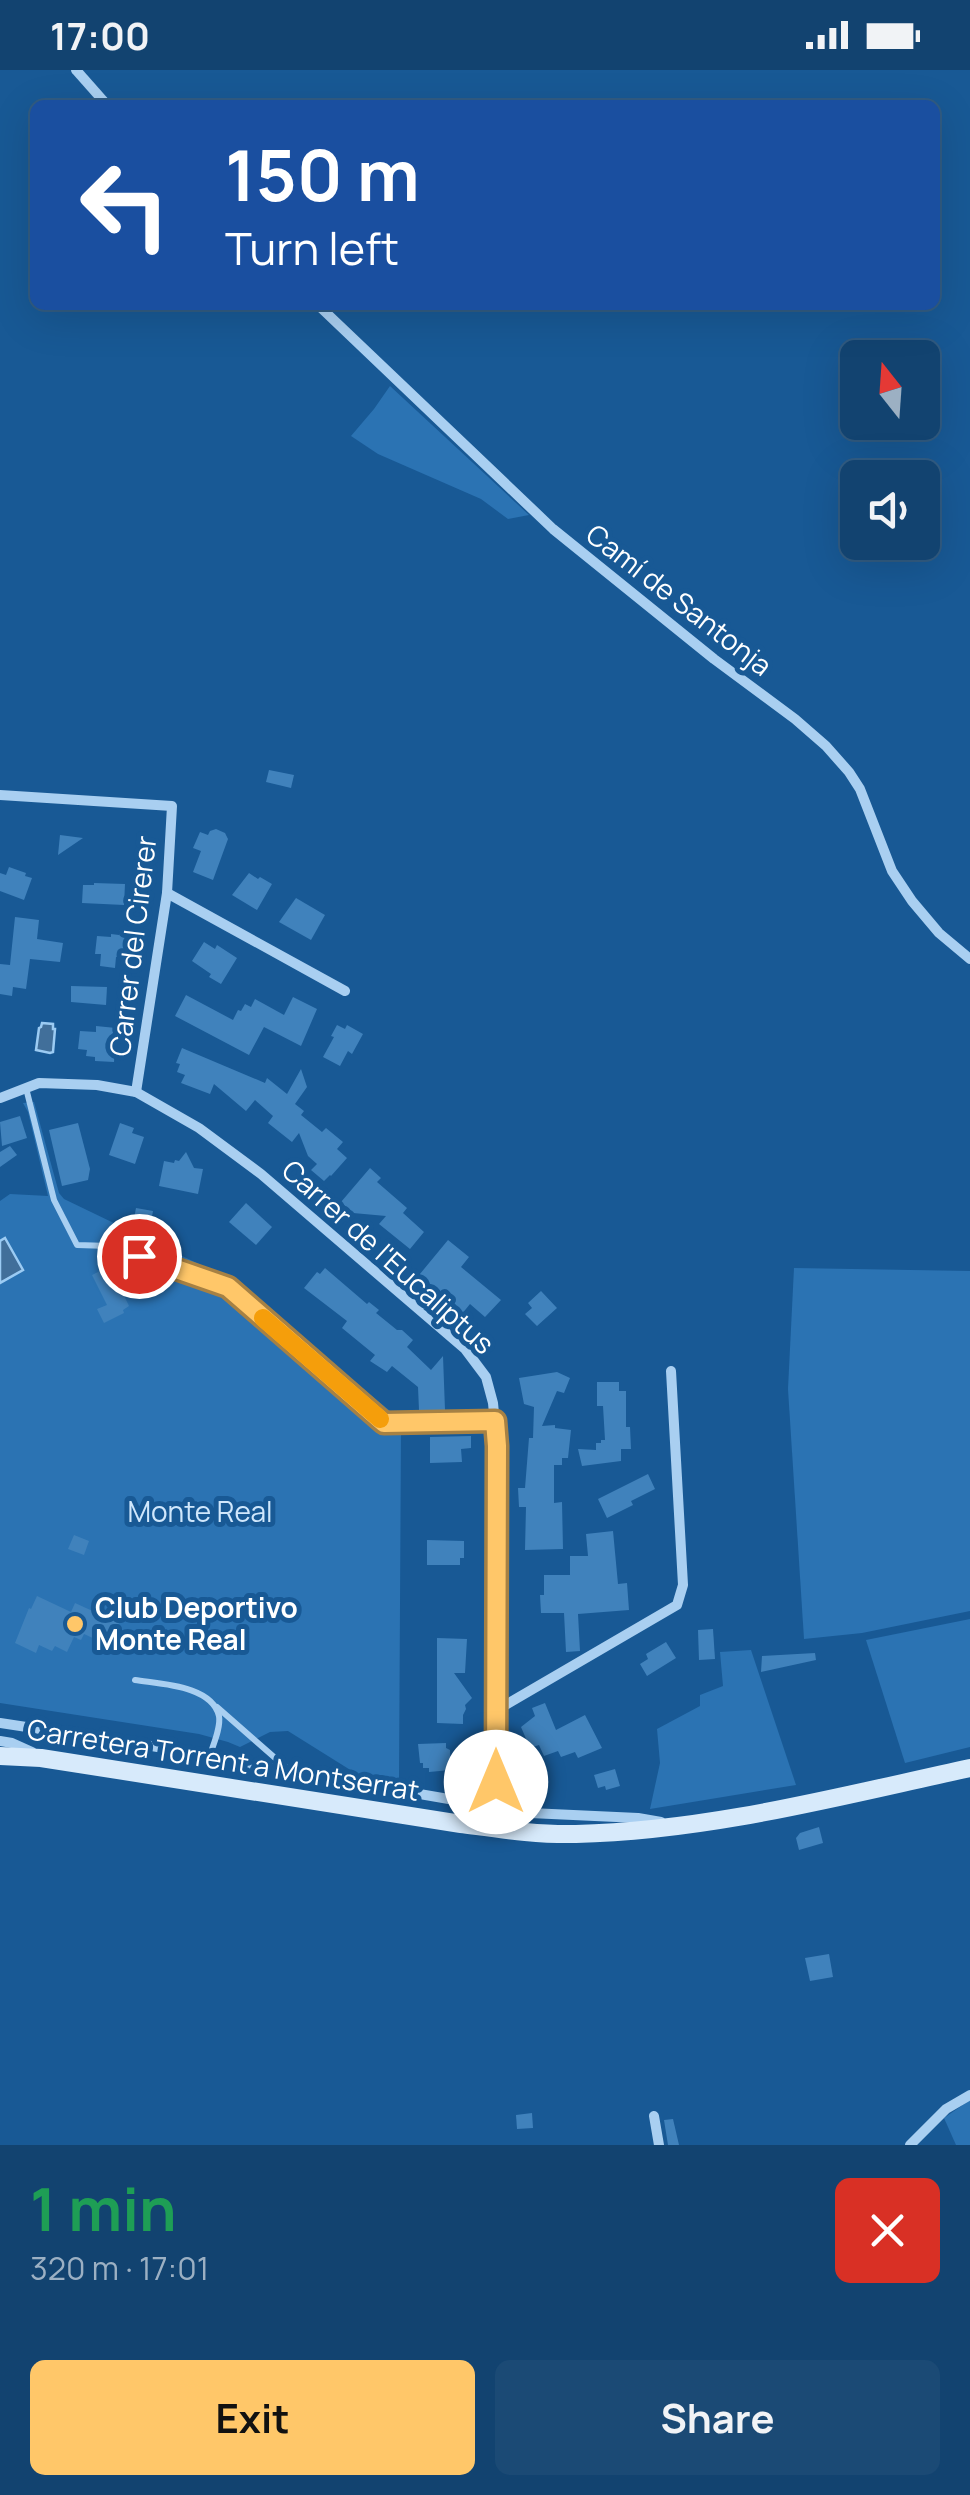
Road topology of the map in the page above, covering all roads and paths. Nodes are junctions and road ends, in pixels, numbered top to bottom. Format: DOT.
graph roads {
  1 [pos="76,70"];
  2 [pos="103,100"];
  3 [pos="323,310"];
  4 [pos="0,794"];
  5 [pos="167,893"];
  6 [pos="970,959"];
  7 [pos="344,990"];
  8 [pos="26,1088"];
  9 [pos="136,1092"];
  10 [pos="0,1098"];
  11 [pos="671,1371"];
  12 [pos="495,1421"];
  13 [pos="135,1680"];
  14 [pos="210,1702"];
  15 [pos="496,1710"];
  16 [pos="0,1723"];
  17 [pos="0,1742"];
  18 [pos="210,1755"];
  19 [pos="0,1756"];
  20 [pos="46,1759"];
  21 [pos="970,1768"];
  22 [pos="291,1772"];
  23 [pos="496,1782"];
  24 [pos="480,1804"];
  25 [pos="510,1810"];
  26 [pos="683,1826"];
  27 [pos="970,2095"];
  28 [pos="654,2116"];
  29 [pos="659,2145"];
  30 [pos="910,2145"];
  1 -- 2 [label="street"];
  3 -- 6 [label="street, Camí de Santonja"];
  4 -- 5 [label="street, Carrer del Cirerer"];
  5 -- 7 [label="street"];
  5 -- 9 [label="street, Carrer del Cirerer"];
  8 -- 9 [label="street, Carrer de l'Eucaliptus"];
  8 -- 10 [label="street, Carrer de l'Eucaliptus"];
  8 -- 12 [label="lane"];
  9 -- 12 [label="street, Carrer de l'Eucaliptus"];
  11 -- 15 [label="street"];
  12 -- 15 [label="street, Carrer de l'Eucaliptus"];
  13 -- 14 [label="lane"];
  14 -- 18 [label="lane"];
  14 -- 22 [label="lane"];
  15 -- 23 [label="street, Carrer de l'Eucaliptus"];
  16 -- 18 [label="street"];
  17 -- 20 [label="street"];
  18 -- 22 [label="street"];
  19 -- 20 [label="main road, Carretera Torrent a Montserrat"];
  20 -- 26 [label="main road, Carretera Torrent a Montserrat"];
  21 -- 26 [label="main road, Carretera Torrent a Montserrat"];
  22 -- 24 [label="street"];
  23 -- 24 [label="street"];
  23 -- 25 [label="street"];
  24 -- 25 [label="street"];
  25 -- 26 [label="street"];
  27 -- 30 [label="street"];
  28 -- 29 [label="street"];
}
